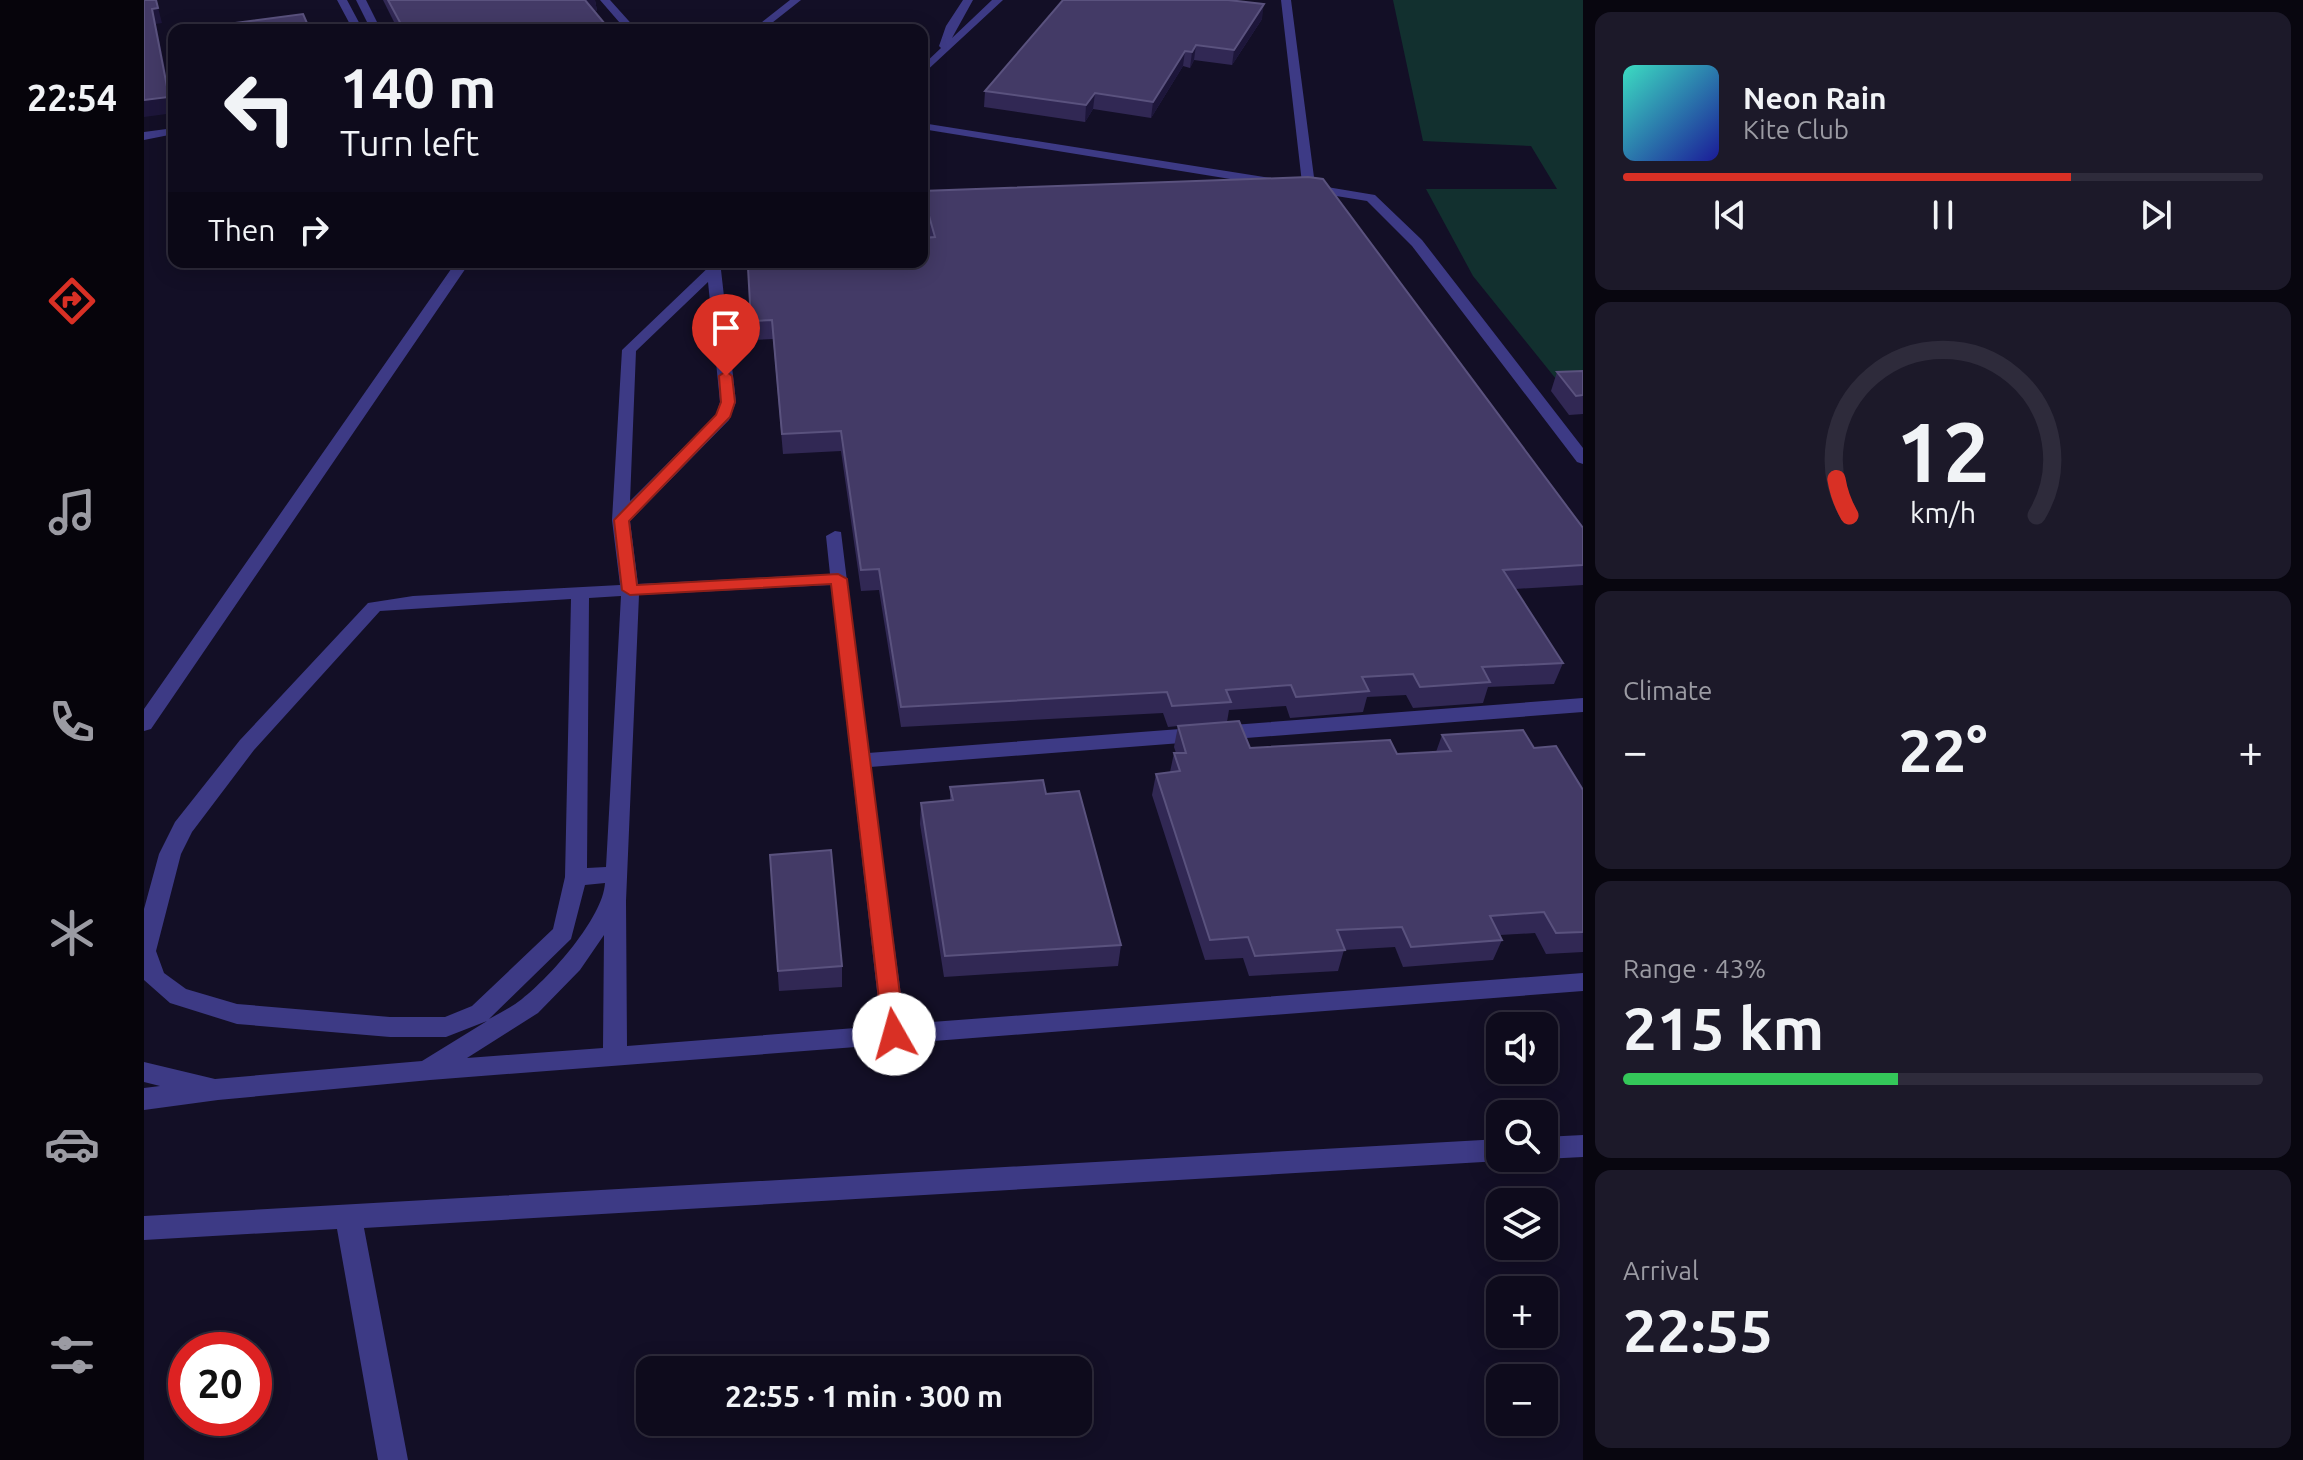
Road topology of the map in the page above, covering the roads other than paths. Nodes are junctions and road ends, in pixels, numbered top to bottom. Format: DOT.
graph roads {
  1 [pos="342,0"];
  2 [pos="605,0"];
  3 [pos="796,0"];
  4 [pos="968,0"];
  5 [pos="998,0"];
  6 [pos="1286,0"];
  7 [pos="363,5"];
  8 [pos="349,12"];
  9 [pos="355,24"];
  10 [pos="373,24"];
  11 [pos="627,24"];
  12 [pos="765,24"];
  13 [pos="941,53"];
  14 [pos="928,66"];
  15 [pos="928,127"];
  16 [pos="168,132"];
  17 [pos="144,136"];
  18 [pos="1309,188"];
  19 [pos="459,268"];
  20 [pos="716,268"];
  21 [pos="718,268"];
  22 [pos="1583,459"];
  23 [pos="621,520"];
  24 [pos="835,536"];
  25 [pos="838,579"];
  26 [pos="630,590"];
  27 [pos="580,593"];
  28 [pos="1583,705"];
  29 [pos="144,724"];
  30 [pos="859,761"];
  31 [pos="617,874"];
  32 [pos="576,877"];
  33 [pos="615,901"];
  34 [pos="1583,982"];
  35 [pos="894,1034"];
  36 [pos="615,1055"];
  37 [pos="426,1071"];
  38 [pos="144,1072"];
  39 [pos="218,1089"];
  40 [pos="144,1099"];
  41 [pos="1583,1146"];
  42 [pos="1558,1147"];
  43 [pos="1486,1151"];
  44 [pos="348,1216"];
  45 [pos="144,1228"];
  46 [pos="393,1460"];
  1 -- 8 [label="lane"];
  2 -- 11 [label="lane"];
  3 -- 12 [label="lane"];
  4 -- 13 [label="lane"];
  5 -- 13 [label="lane"];
  6 -- 18 [label="lane"];
  7 -- 8 [label="lane"];
  7 -- 10 [label="lane"];
  8 -- 9 [label="lane"];
  13 -- 14 [label="lane"];
  15 -- 18 [label="lane"];
  16 -- 17 [label="lane"];
  18 -- 22 [label="lane"];
  19 -- 29 [label="lane"];
  20 -- 23 [label="lane"];
  21 -- 23 [label="lane"];
  23 -- 26 [label="lane"];
  24 -- 25 [label="lane"];
  25 -- 26 [label="lane"];
  25 -- 30 [label="lane"];
  26 -- 27 [label="lane"];
  26 -- 31 [label="lane"];
  27 -- 32 [label="lane"];
  27 -- 32 [label="lane"];
  28 -- 30 [label="lane"];
  30 -- 35 [label="lane"];
  31 -- 32 [label="lane"];
  31 -- 33 [label="lane"];
  33 -- 36 [label="lane"];
  33 -- 37 [label="lane"];
  34 -- 35 [label="lane"];
  35 -- 36 [label="lane"];
  36 -- 37 [label="lane"];
  37 -- 39 [label="lane"];
  38 -- 39 [label="lane"];
  39 -- 40 [label="lane"];
  41 -- 42 [label="lane"];
  43 -- 44 [label="lane"];
  44 -- 45 [label="lane"];
  44 -- 46 [label="lane"];
}
